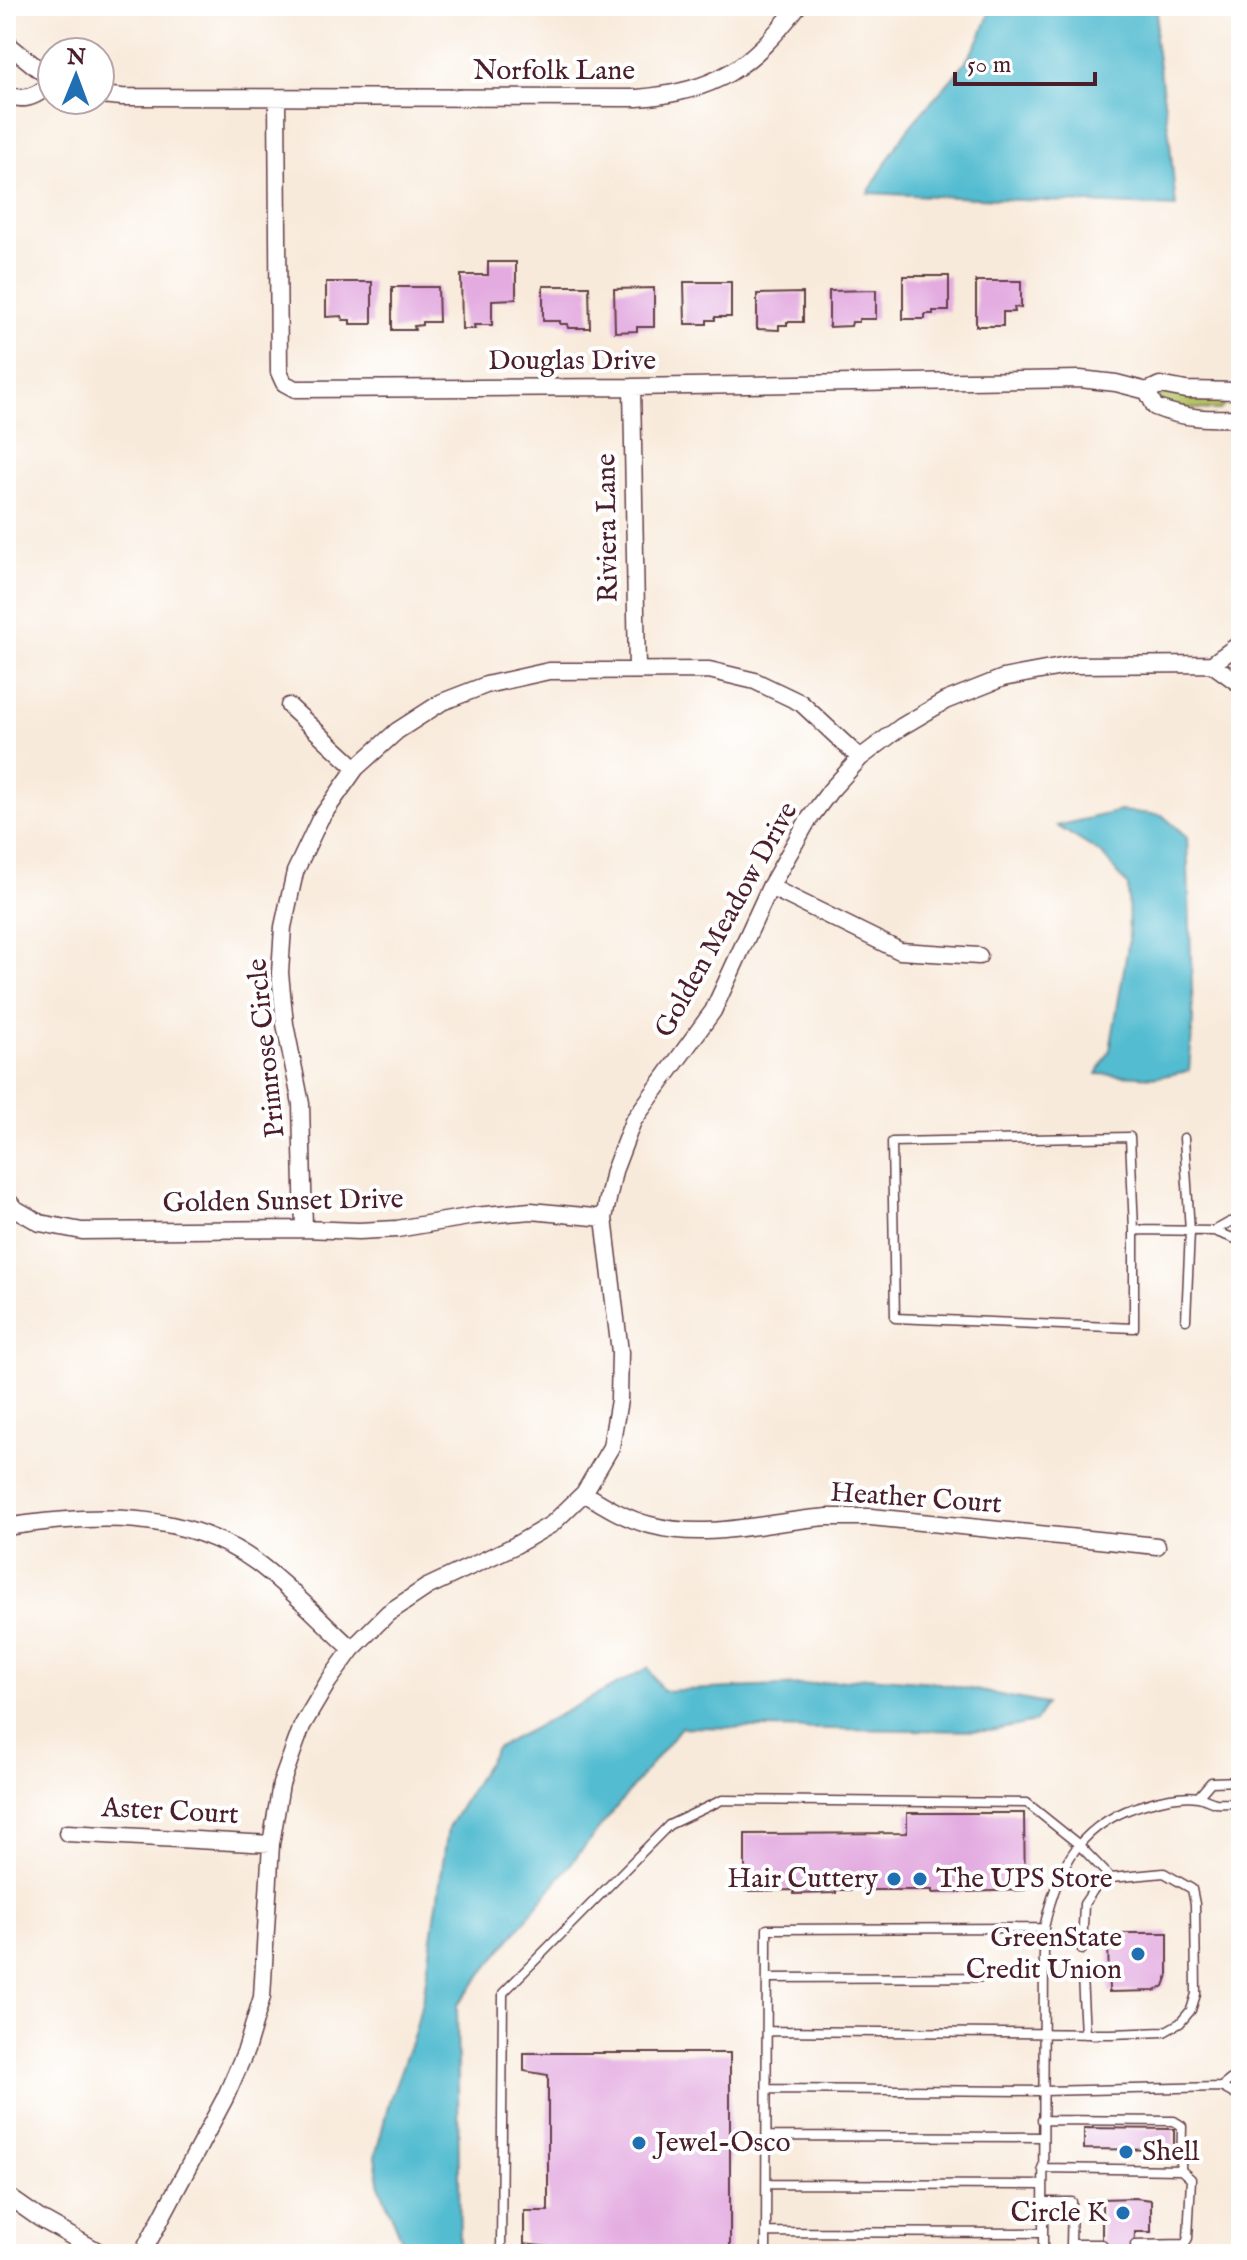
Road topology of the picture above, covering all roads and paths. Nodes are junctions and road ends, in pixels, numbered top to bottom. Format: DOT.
graph roads {
  1 [pos="798,6"];
  2 [pos="7,45"];
  3 [pos="36,68"];
  4 [pos="6,93"];
  5 [pos="36,95"];
  6 [pos="116,96"];
  7 [pos="277,98"];
  8 [pos="632,387"];
  9 [pos="1147,391"];
  10 [pos="1241,391"];
  11 [pos="1241,418"];
  12 [pos="1241,643"];
  13 [pos="1212,664"];
  14 [pos="637,669"];
  15 [pos="1241,685"];
  16 [pos="289,706"];
  17 [pos="860,758"];
  18 [pos="356,768"];
  19 [pos="770,887"];
  20 [pos="979,956"];
  21 [pos="1184,1138"];
  22 [pos="9,1208"];
  23 [pos="604,1218"];
  24 [pos="1241,1222"];
  25 [pos="304,1229"];
  26 [pos="1134,1230"];
  27 [pos="1190,1231"];
  28 [pos="1214,1231"];
  29 [pos="1241,1241"];
  30 [pos="1186,1320"];
  31 [pos="584,1493"];
  32 [pos="6,1527"];
  33 [pos="1157,1546"];
  34 [pos="352,1649"];
  35 [pos="1241,1781"];
  36 [pos="1198,1797"];
  37 [pos="1241,1802"];
  38 [pos="67,1833"];
  39 [pos="271,1844"];
  40 [pos="1078,1844"];
  41 [pos="1111,1878"];
  42 [pos="1044,1928"];
  43 [pos="1082,1950"];
  44 [pos="1082,1976"];
  45 [pos="1043,1977"];
  46 [pos="767,1978"];
  47 [pos="767,2031"];
  48 [pos="1043,2033"];
  49 [pos="1085,2034"];
  50 [pos="1241,2071"];
  51 [pos="1221,2087"];
  52 [pos="767,2089"];
  53 [pos="1042,2091"];
  54 [pos="1241,2098"];
  55 [pos="1042,2120"];
  56 [pos="767,2136"];
  57 [pos="1042,2137"];
  58 [pos="1042,2168"];
  59 [pos="1181,2170"];
  60 [pos="767,2184"];
  61 [pos="1042,2185"];
  62 [pos="6,2195"];
  63 [pos="1042,2202"];
  64 [pos="766,2232"];
  65 [pos="1042,2233"];
  66 [pos="1071,2244"];
  67 [pos="1102,2244"];
  68 [pos="1185,2244"];
  69 [pos="1135,2245"];
  70 [pos="103,2254"];
  71 [pos="142,2254"];
  72 [pos="501,2254"];
  73 [pos="766,2254"];
  74 [pos="1043,2254"];
  75 [pos="1079,2254"];
  76 [pos="1180,2254"];
  1 -- 7 [label="street, Norfolk Lane"];
  2 -- 3 [label="street"];
  4 -- 5 [label="street"];
  6 -- 7 [label="street, Norfolk Lane"];
  7 -- 8 [label="street, Douglas Drive"];
  8 -- 9 [label="street, Douglas Drive"];
  8 -- 14 [label="street, Riviera Lane"];
  9 -- 10 [label="street, Douglas Drive"];
  9 -- 11 [label="street, Douglas Drive"];
  12 -- 13 [label="street"];
  13 -- 15 [label="street"];
  13 -- 17 [label="street, Golden Meadow Drive"];
  14 -- 17 [label="street, Primrose Circle"];
  14 -- 18 [label="street, Primrose Circle"];
  16 -- 18 [label="street"];
  17 -- 19 [label="street, Golden Meadow Drive"];
  18 -- 25 [label="street, Primrose Circle"];
  19 -- 20 [label="street"];
  19 -- 23 [label="street, Golden Meadow Drive"];
  21 -- 27 [label="lane"];
  22 -- 25 [label="street, Golden Sunset Drive"];
  23 -- 25 [label="street, Golden Sunset Drive"];
  23 -- 31 [label="street, Golden Meadow Drive"];
  24 -- 28 [label="lane"];
  26 -- 26 [label="lane"];
  26 -- 27 [label="lane"];
  27 -- 28 [label="lane"];
  27 -- 30 [label="lane"];
  28 -- 29 [label="lane"];
  31 -- 33 [label="street, Heather Court"];
  31 -- 34 [label="street, Golden Meadow Drive"];
  32 -- 34 [label="street"];
  34 -- 39 [label="street, Golden Meadow Drive"];
  35 -- 36 [label="lane"];
  36 -- 37 [label="lane"];
  36 -- 40 [label="lane"];
  38 -- 39 [label="street, Aster Court"];
  39 -- 71 [label="street, Golden Meadow Drive"];
  40 -- 41 [label="lane"];
  40 -- 42 [label="lane"];
  40 -- 72 [label="lane"];
  41 -- 43 [label="lane"];
  41 -- 49 [label="lane"];
  42 -- 45 [label="lane"];
  42 -- 46 [label="lane"];
  44 -- 49 [label="lane"];
  45 -- 46 [label="lane"];
  45 -- 48 [label="lane"];
  46 -- 47 [label="lane"];
  47 -- 48 [label="lane"];
  47 -- 52 [label="lane"];
  48 -- 49 [label="lane"];
  48 -- 53 [label="lane"];
  50 -- 51 [label="lane"];
  51 -- 53 [label="lane"];
  51 -- 54 [label="lane"];
  52 -- 53 [label="lane"];
  52 -- 56 [label="lane"];
  53 -- 55 [label="lane"];
  55 -- 57 [label="lane"];
  55 -- 59 [label="lane"];
  56 -- 57 [label="lane"];
  56 -- 60 [label="lane"];
  57 -- 58 [label="lane"];
  58 -- 59 [label="lane"];
  58 -- 61 [label="lane"];
  59 -- 68 [label="lane"];
  60 -- 61 [label="lane"];
  60 -- 64 [label="lane"];
  61 -- 63 [label="lane"];
  62 -- 70 [label="street"];
  63 -- 65 [label="lane"];
  63 -- 66 [label="lane"];
  64 -- 65 [label="lane"];
  64 -- 73 [label="lane"];
  65 -- 74 [label="lane"];
  66 -- 67 [label="lane"];
  66 -- 75 [label="lane"];
  68 -- 69 [label="lane"];
  68 -- 76 [label="lane"];
}
